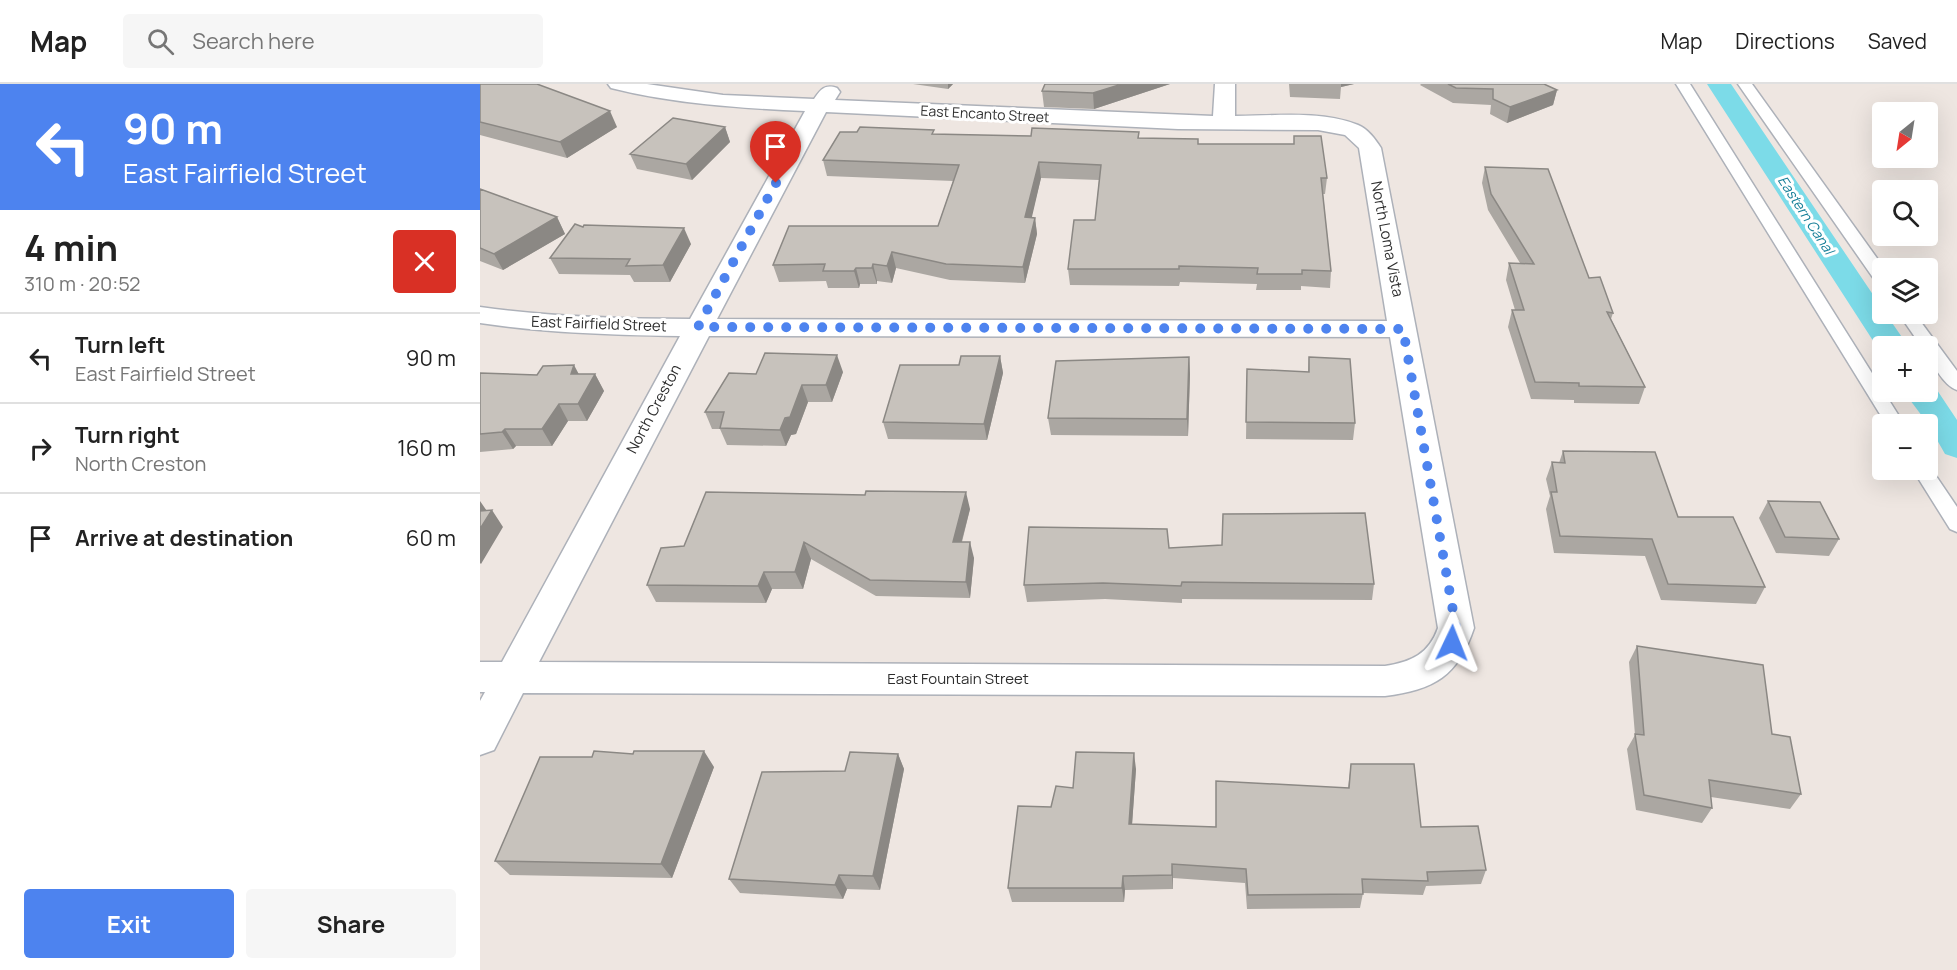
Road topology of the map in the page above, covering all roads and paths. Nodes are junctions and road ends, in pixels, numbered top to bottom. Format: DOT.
graph roads {
  1 [pos="618,84"];
  2 [pos="1226,84"];
  3 [pos="1683,84"];
  4 [pos="1745,84"];
  5 [pos="828,95"];
  6 [pos="1224,123"];
  7 [pos="1352,130"];
  8 [pos="1872,264"];
  9 [pos="480,315"];
  10 [pos="1914,324"];
  11 [pos="698,327"];
  12 [pos="1403,329"];
  13 [pos="1957,384"];
  14 [pos="1889,414"];
  15 [pos="1929,480"];
  16 [pos="1957,524"];
  17 [pos="1433,667"];
  18 [pos="496,677"];
  19 [pos="480,738"];
  1 -- 5 [label="street, East Encanto Street"];
  2 -- 6 [label="street"];
  3 -- 14 [label="lane"];
  4 -- 8 [label="lane"];
  5 -- 6 [label="street, East Encanto Street"];
  5 -- 11 [label="street, North Creston"];
  6 -- 7 [label="street, East Encanto Street"];
  7 -- 12 [label="street, North Loma Vista"];
  9 -- 11 [label="street, East Fairfield Street"];
  10 -- 13 [label="lane"];
  11 -- 12 [label="street, East Fairfield Street"];
  11 -- 18 [label="street, North Creston"];
  12 -- 17 [label="street, North Loma Vista"];
  15 -- 16 [label="lane"];
  17 -- 18 [label="street, East Fountain Street"];
  18 -- 19 [label="street, North Creston"];
}
